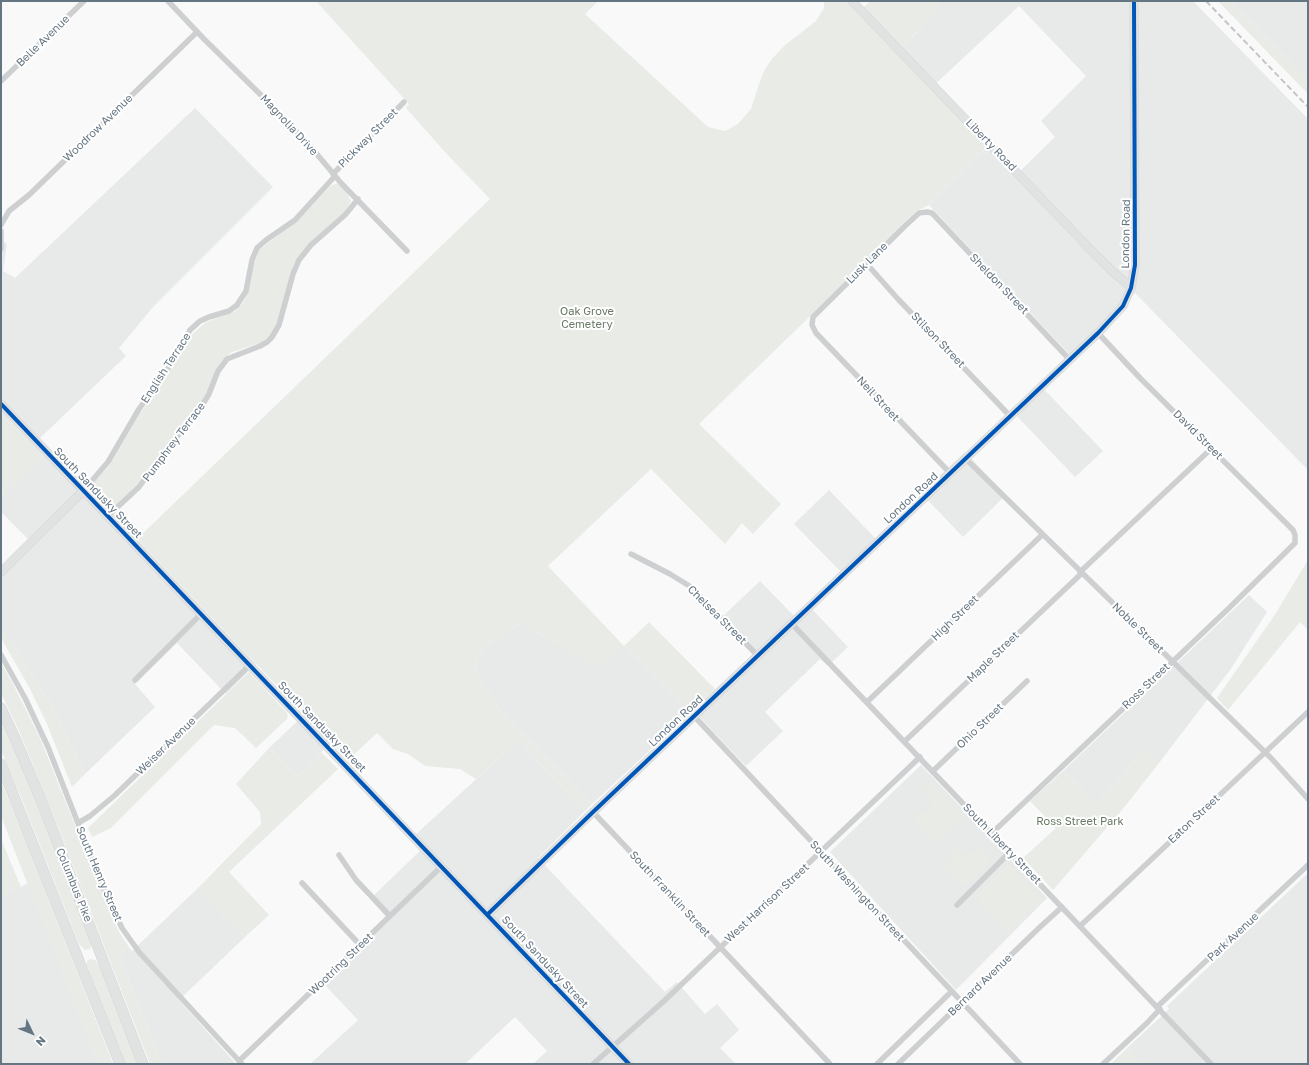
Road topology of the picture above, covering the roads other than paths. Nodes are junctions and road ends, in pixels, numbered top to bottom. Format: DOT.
graph roads {
  1 [pos="84,1"];
  2 [pos="168,1"];
  3 [pos="852,1"];
  4 [pos="1134,1"];
  5 [pos="197,32"];
  6 [pos="1,81"];
  7 [pos="404,102"];
  8 [pos="334,175"];
  9 [pos="358,199"];
  10 [pos="927,212"];
  11 [pos="1,225"];
  12 [pos="1,231"];
  13 [pos="1,249"];
  14 [pos="407,251"];
  15 [pos="866,264"];
  16 [pos="1131,287"];
  17 [pos="812,321"];
  18 [pos="1098,333"];
  19 [pos="1070,360"];
  20 [pos="1,404"];
  21 [pos="1010,416"];
  22 [pos="1212,448"];
  23 [pos="966,458"];
  24 [pos="950,473"];
  25 [pos="83,491"];
  26 [pos="108,516"];
  27 [pos="1042,535"];
  28 [pos="1296,537"];
  29 [pos="631,554"];
  30 [pos="1,572"];
  31 [pos="1081,573"];
  32 [pos="201,614"];
  33 [pos="792,624"];
  34 [pos="1,655"];
  35 [pos="758,656"];
  36 [pos="1172,661"];
  37 [pos="250,665"];
  38 [pos="135,680"];
  39 [pos="1026,681"];
  40 [pos="867,702"];
  41 [pos="1,708"];
  42 [pos="1308,712"];
  43 [pos="694,716"];
  44 [pos="905,741"];
  45 [pos="1264,753"];
  46 [pos="920,757"];
  47 [pos="1,764"];
  48 [pos="933,770"];
  49 [pos="1308,799"];
  50 [pos="593,812"];
  51 [pos="78,823"];
  52 [pos="992,833"];
  53 [pos="820,852"];
  54 [pos="1010,852"];
  55 [pos="339,855"];
  56 [pos="1308,865"];
  57 [pos="442,866"];
  58 [pos="302,883"];
  59 [pos="957,904"];
  60 [pos="1062,907"];
  61 [pos="488,914"];
  62 [pos="390,916"];
  63 [pos="1080,926"];
  64 [pos="360,945"];
  65 [pos="720,947"];
  66 [pos="951,992"];
  67 [pos="962,1003"];
  68 [pos="1159,1008"];
  69 [pos="613,1046"];
  70 [pos="241,1063"];
  71 [pos="120,1064"];
  72 [pos="143,1064"];
  73 [pos="593,1064"];
  74 [pos="629,1064"];
  75 [pos="830,1064"];
  76 [pos="877,1064"];
  77 [pos="898,1064"];
  78 [pos="1020,1064"];
  79 [pos="1103,1064"];
  80 [pos="1211,1064"];
  1 -- 6 [label="street, Belle Avenue"];
  2 -- 5 [label="street, Magnolia Drive"];
  3 -- 16 [label="street, Liberty Road"];
  4 -- 16 [label="street, London Road"];
  5 -- 8 [label="street, Magnolia Drive"];
  5 -- 11 [label="street, Woodrow Avenue"];
  7 -- 8 [label="street, Pickway Street"];
  8 -- 9 [label="street, Magnolia Drive"];
  8 -- 25 [label="street, English Terrace"];
  9 -- 14 [label="street, Magnolia Drive"];
  9 -- 26 [label="street, Pumphrey Terrace"];
  10 -- 15 [label="street, Lusk Lane"];
  10 -- 19 [label="street, Sheldon Street"];
  12 -- 13 [label="street"];
  15 -- 17 [label="street, Lusk Lane"];
  15 -- 21 [label="street, Stilson Street"];
  16 -- 18 [label="street, London Road"];
  17 -- 24 [label="street, Neil Street"];
  18 -- 19 [label="street, London Road"];
  18 -- 22 [label="street, David Street"];
  19 -- 21 [label="street, London Road"];
  20 -- 25 [label="street, South Sandusky Street"];
  21 -- 23 [label="street, London Road"];
  22 -- 28 [label="street, David Street"];
  22 -- 31 [label="street, Maple Street"];
  23 -- 24 [label="street, London Road"];
  23 -- 27 [label="street, Noble Street"];
  24 -- 33 [label="street, London Road"];
  25 -- 26 [label="street, South Sandusky Street"];
  25 -- 30 [label="street"];
  26 -- 32 [label="street, South Sandusky Street"];
  27 -- 31 [label="street, Noble Street"];
  27 -- 40 [label="street, High Street"];
  28 -- 36 [label="street, Ross Street"];
  29 -- 35 [label="street, Chelsea Street"];
  31 -- 36 [label="street, Noble Street"];
  31 -- 44 [label="street, Maple Street"];
  32 -- 37 [label="street, South Sandusky Street"];
  32 -- 38 [label="street"];
  33 -- 35 [label="street, London Road"];
  33 -- 40 [label="street, South Liberty Street"];
  34 -- 51 [label="street, South Henry Street"];
  35 -- 43 [label="street, London Road"];
  36 -- 45 [label="street, Noble Street"];
  36 -- 52 [label="street, Ross Street"];
  37 -- 51 [label="street, Weiser Avenue"];
  37 -- 57 [label="street, South Sandusky Street"];
  39 -- 48 [label="street, Ohio Street"];
  40 -- 44 [label="street, South Liberty Street"];
  41 -- 72 [label="highway, Columbus Pike"];
  42 -- 45 [label="street, Eaton Street"];
  43 -- 50 [label="street, London Road"];
  43 -- 53 [label="street, South Washington Street"];
  44 -- 46 [label="street, South Liberty Street"];
  45 -- 49 [label="street, Noble Street"];
  45 -- 63 [label="street, Eaton Street"];
  46 -- 48 [label="street, South Liberty Street"];
  46 -- 53 [label="street, West Harrison Street"];
  47 -- 71 [label="highway, Columbus Pike"];
  48 -- 52 [label="street, South Liberty Street"];
  50 -- 61 [label="street, London Road"];
  50 -- 65 [label="street, South Franklin Street"];
  51 -- 70 [label="street, South Henry Street"];
  52 -- 54 [label="street, South Liberty Street"];
  53 -- 65 [label="street, West Harrison Street"];
  53 -- 66 [label="street, South Washington Street"];
  54 -- 59 [label="street"];
  54 -- 60 [label="street, South Liberty Street"];
  55 -- 62 [label="street"];
  56 -- 68 [label="street, Park Avenue"];
  57 -- 61 [label="street, South Sandusky Street"];
  57 -- 62 [label="street, Wootring Street"];
  58 -- 64 [label="street"];
  60 -- 63 [label="street, South Liberty Street"];
  60 -- 67 [label="street, Bernard Avenue"];
  61 -- 69 [label="street, South Sandusky Street"];
  62 -- 64 [label="street, Wootring Street"];
  63 -- 68 [label="street, South Liberty Street"];
  64 -- 70 [label="street, Wootring Street"];
  65 -- 69 [label="street, West Harrison Street"];
  65 -- 75 [label="street, South Franklin Street"];
  66 -- 67 [label="street, South Washington Street"];
  66 -- 76 [label="street, Bernard Avenue"];
  67 -- 77 [label="street, Bernard Avenue"];
  67 -- 78 [label="street, South Washington Street"];
  68 -- 79 [label="street, Park Avenue"];
  68 -- 80 [label="street, South Liberty Street"];
  69 -- 73 [label="street, West Harrison Street"];
  69 -- 74 [label="street, South Sandusky Street"];
}
